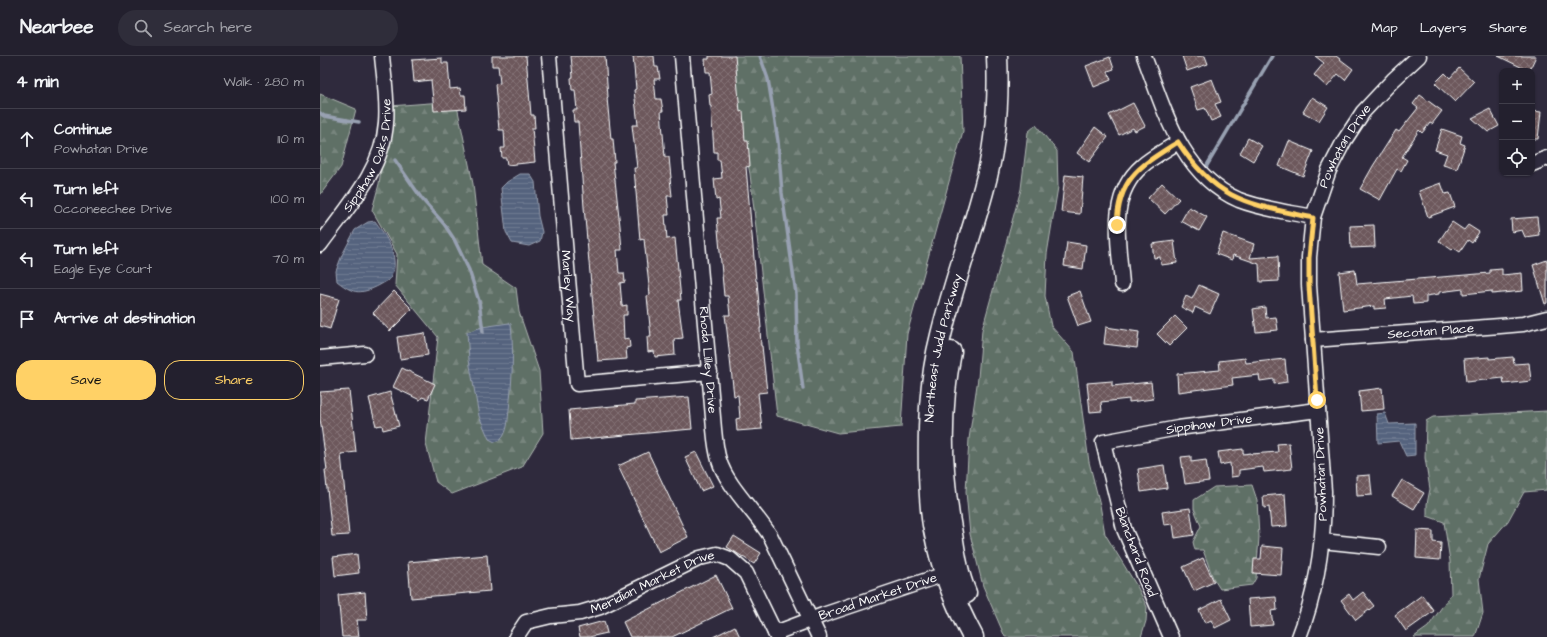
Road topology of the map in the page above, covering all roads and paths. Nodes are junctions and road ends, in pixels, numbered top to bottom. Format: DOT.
graph roads {
  1 [pos="382,56"];
  2 [pos="548,56"];
  3 [pos="682,56"];
  4 [pos="997,56"];
  5 [pos="1011,56"];
  6 [pos="1144,56"];
  7 [pos="1419,56"];
  8 [pos="1178,142"];
  9 [pos="1547,158"];
  10 [pos="1535,163"];
  11 [pos="1313,218"];
  12 [pos="320,245"];
  13 [pos="1122,284"];
  14 [pos="1547,318"];
  15 [pos="1313,340"];
  16 [pos="365,354"];
  17 [pos="320,358"];
  18 [pos="710,372"];
  19 [pos="1318,410"];
  20 [pos="1102,442"];
  21 [pos="1322,540"];
  22 [pos="1379,547"];
  23 [pos="952,571"];
  24 [pos="811,620"];
  25 [pos="776,635"];
  26 [pos="516,637"];
  27 [pos="819,637"];
  28 [pos="973,637"];
  29 [pos="987,637"];
  30 [pos="1171,637"];
  31 [pos="1299,637"];
  1 -- 12 [label="street, Sippihaw Oaks Drive"];
  2 -- 18 [label="street, Marley Way"];
  3 -- 18 [label="street, Rhoda Lilley Drive"];
  4 -- 23 [label="highway, Northeast Judd Parkway"];
  5 -- 23 [label="highway, Northeast Judd Parkway"];
  6 -- 8 [label="street"];
  7 -- 11 [label="street, Powhatan Drive"];
  8 -- 11 [label="street"];
  8 -- 13 [label="street"];
  9 -- 10 [label="street"];
  11 -- 15 [label="street, Powhatan Drive"];
  14 -- 15 [label="street, Secotan Place"];
  15 -- 19 [label="street, Powhatan Drive"];
  16 -- 17 [label="street"];
  18 -- 24 [label="street, Rhoda Lilley Drive"];
  19 -- 20 [label="street, Sippihaw Drive"];
  19 -- 21 [label="street, Powhatan Drive"];
  20 -- 30 [label="street, Blanchard Road"];
  21 -- 22 [label="street"];
  21 -- 31 [label="street, Powhatan Drive"];
  23 -- 24 [label="street, Broad Market Drive"];
  23 -- 28 [label="highway, Northeast Judd Parkway"];
  23 -- 29 [label="highway, Northeast Judd Parkway"];
  24 -- 25 [label="street, Broad Market Drive"];
  24 -- 27 [label="street, Rhoda Lilley Drive"];
  25 -- 26 [label="street, Meridian Market Drive"];
}
